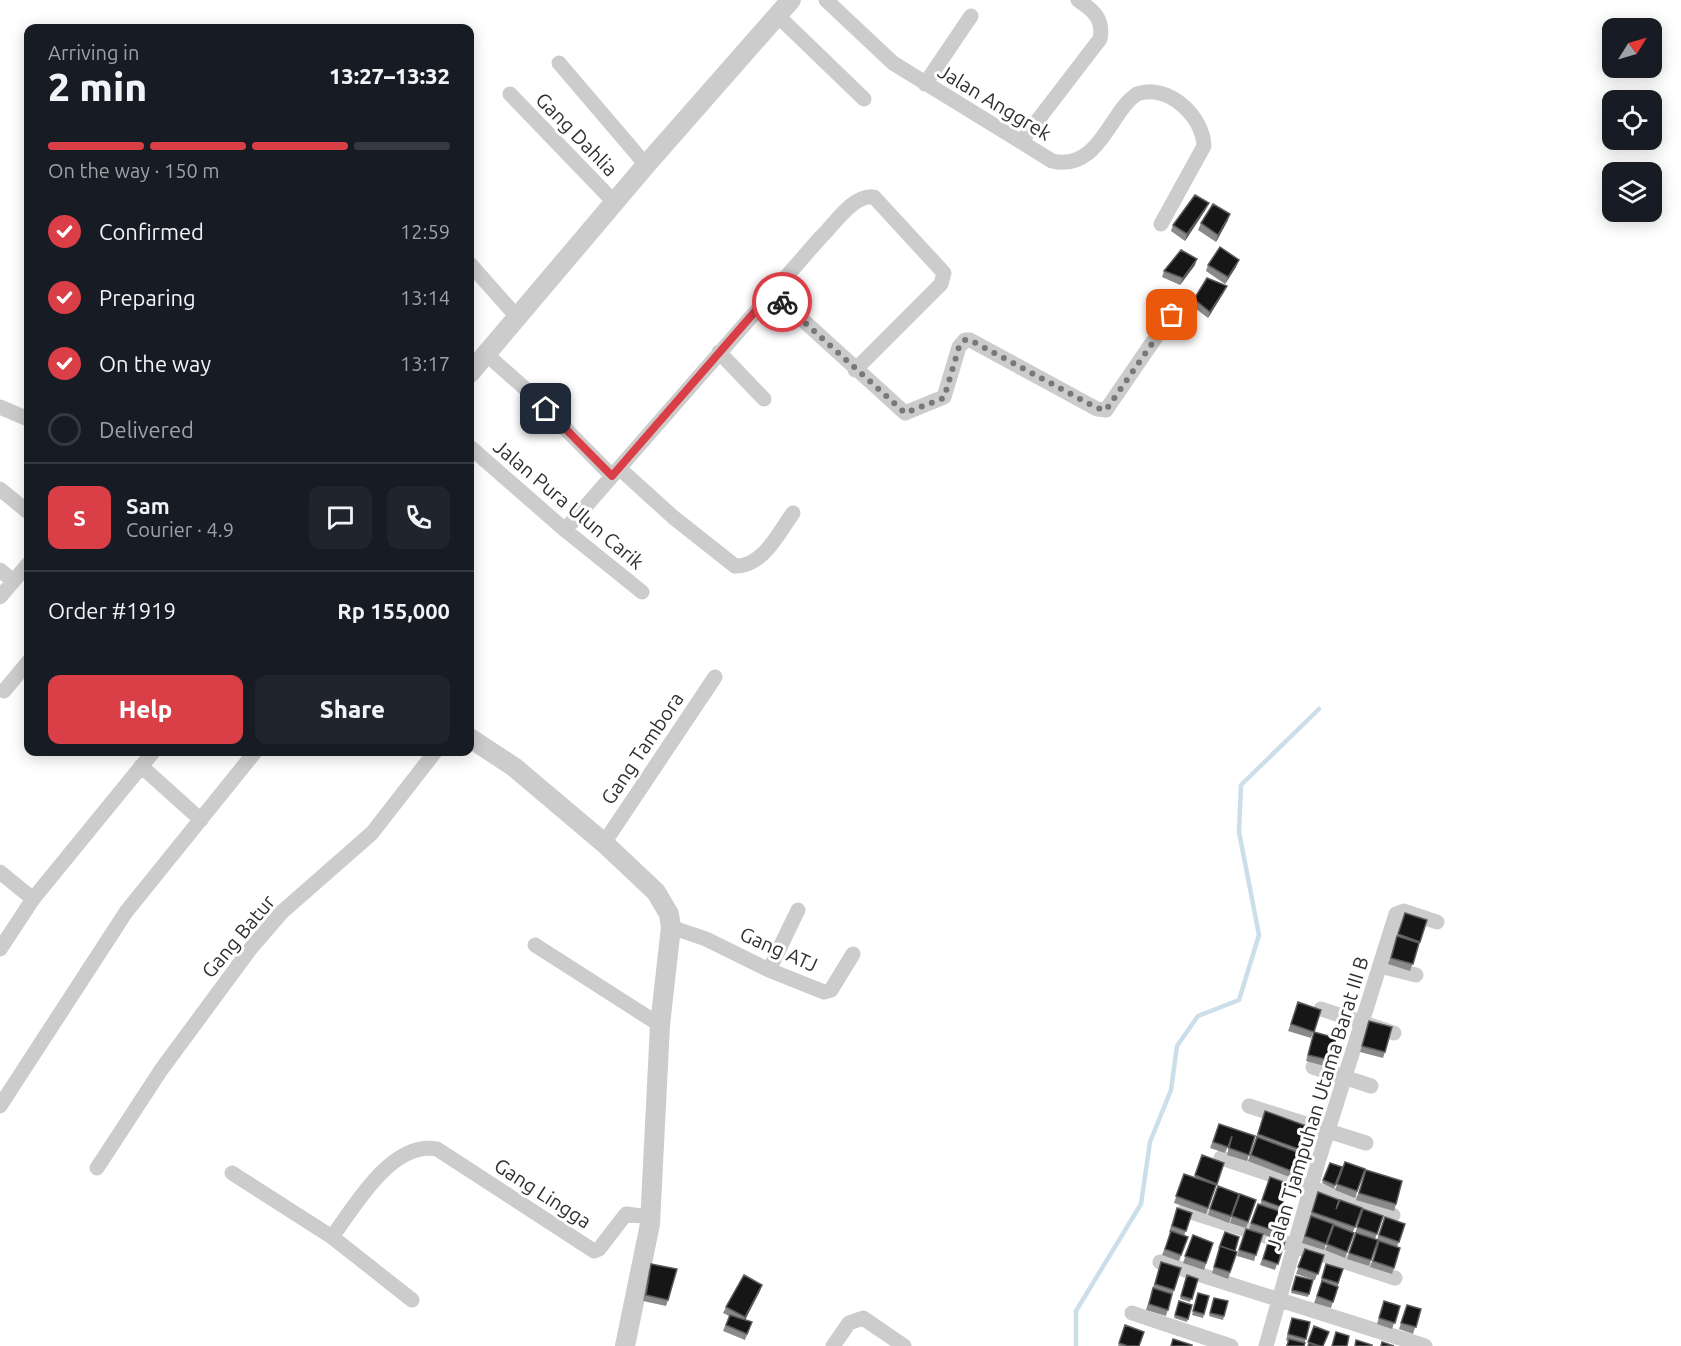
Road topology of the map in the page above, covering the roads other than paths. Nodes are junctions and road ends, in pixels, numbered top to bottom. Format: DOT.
graph roads {
  1 [pos="826,0"];
  2 [pos="1078,0"];
  3 [pos="783,5"];
  4 [pos="971,16"];
  5 [pos="559,63"];
  6 [pos="925,84"];
  7 [pos="510,94"];
  8 [pos="864,99"];
  9 [pos="1021,142"];
  10 [pos="646,165"];
  11 [pos="615,202"];
  12 [pos="1161,224"];
  13 [pos="474,268"];
  14 [pos="772,292"];
  15 [pos="1172,315"];
  16 [pos="518,318"];
  17 [pos="719,352"];
  18 [pos="486,354"];
  19 [pos="474,368"];
  20 [pos="855,370"];
  21 [pos="764,399"];
  22 [pos="0,406"];
  23 [pos="24,417"];
  24 [pos="474,450"];
  25 [pos="616,472"];
  26 [pos="0,489"];
  27 [pos="24,509"];
  28 [pos="794,513"];
  29 [pos="565,530"];
  30 [pos="24,569"];
  31 [pos="0,570"];
  32 [pos="13,581"];
  33 [pos="642,592"];
  34 [pos="0,597"];
  35 [pos="24,667"];
  36 [pos="715,677"];
  37 [pos="4,691"];
  38 [pos="474,741"];
  39 [pos="150,756"];
  40 [pos="246,756"];
  41 [pos="432,756"];
  42 [pos="141,766"];
  43 [pos="201,820"];
  44 [pos="604,843"];
  45 [pos="0,872"];
  46 [pos="33,898"];
  47 [pos="798,910"];
  48 [pos="1437,922"];
  49 [pos="671,927"];
  50 [pos="535,945"];
  51 [pos="0,949"];
  52 [pos="853,954"];
  53 [pos="1380,966"];
  54 [pos="769,970"];
  55 [pos="1416,975"];
  56 [pos="1321,1009"];
  57 [pos="654,1021"];
  58 [pos="1363,1023"];
  59 [pos="1395,1033"];
  60 [pos="1313,1067"];
  61 [pos="1346,1078"];
  62 [pos="1371,1086"];
  63 [pos="0,1106"];
  64 [pos="1249,1106"];
  65 [pos="1328,1132"];
  66 [pos="1366,1143"];
  67 [pos="1221,1158"];
  68 [pos="97,1168"];
  69 [pos="232,1173"];
  70 [pos="1311,1187"];
  71 [pos="1185,1210"];
  72 [pos="1393,1215"];
  73 [pos="650,1217"];
  74 [pos="332,1237"];
  75 [pos="1295,1247"];
  76 [pos="1160,1262"];
  77 [pos="1395,1278"];
  78 [pos="412,1300"];
  79 [pos="1280,1301"];
  80 [pos="1132,1313"];
  81 [pos="625,1346"];
  82 [pos="833,1346"];
  83 [pos="904,1346"];
  84 [pos="1231,1346"];
  85 [pos="1266,1346"];
  86 [pos="1425,1346"];
  1 -- 6 [label="street, Jalan Anggrek"];
  2 -- 9 [label="street"];
  3 -- 8 [label="street"];
  3 -- 10 [label="street"];
  4 -- 6 [label="street"];
  5 -- 10 [label="street"];
  6 -- 9 [label="street, Jalan Anggrek"];
  7 -- 11 [label="street, Gang Dahlia"];
  9 -- 12 [label="street, Jalan Anggrek"];
  10 -- 11 [label="street"];
  11 -- 16 [label="street"];
  13 -- 16 [label="street"];
  14 -- 17 [label="street"];
  14 -- 20 [label="street"];
  14 -- 20 [label="street"];
  15 -- 20 [label="street"];
  16 -- 18 [label="street"];
  17 -- 21 [label="street"];
  17 -- 25 [label="street"];
  18 -- 19 [label="street"];
  18 -- 25 [label="street"];
  22 -- 23 [label="street"];
  24 -- 29 [label="street, Jalan Pura Ulun Carik"];
  25 -- 28 [label="street"];
  25 -- 29 [label="street"];
  26 -- 27 [label="street"];
  29 -- 33 [label="street, Jalan Pura Ulun Carik"];
  30 -- 32 [label="street"];
  31 -- 32 [label="street"];
  32 -- 34 [label="street"];
  35 -- 37 [label="street"];
  36 -- 44 [label="street, Gang Tambora"];
  38 -- 44 [label="street"];
  39 -- 42 [label="street"];
  40 -- 43 [label="street"];
  41 -- 68 [label="street, Gang Batur"];
  42 -- 43 [label="street"];
  42 -- 46 [label="street"];
  43 -- 63 [label="street"];
  44 -- 49 [label="street"];
  45 -- 46 [label="street"];
  46 -- 51 [label="street"];
  47 -- 54 [label="street"];
  48 -- 53 [label="street, Jalan Tjampuhan Utama Barat III B"];
  49 -- 54 [label="street, Gang ATJ"];
  49 -- 57 [label="street"];
  50 -- 57 [label="street"];
  52 -- 54 [label="street, Gang ATJ"];
  53 -- 55 [label="street"];
  53 -- 58 [label="street, Jalan Tjampuhan Utama Barat III B"];
  56 -- 58 [label="street"];
  57 -- 73 [label="street"];
  58 -- 59 [label="street"];
  58 -- 61 [label="street, Jalan Tjampuhan Utama Barat III B"];
  60 -- 61 [label="street"];
  61 -- 62 [label="street"];
  61 -- 65 [label="street, Jalan Tjampuhan Utama Barat III B"];
  64 -- 65 [label="street"];
  65 -- 66 [label="street"];
  65 -- 70 [label="street, Jalan Tjampuhan Utama Barat III B"];
  67 -- 70 [label="street"];
  69 -- 74 [label="street"];
  70 -- 72 [label="street"];
  70 -- 75 [label="street, Jalan Tjampuhan Utama Barat III B"];
  71 -- 75 [label="street"];
  73 -- 74 [label="street, Gang Lingga"];
  73 -- 81 [label="street"];
  74 -- 78 [label="street"];
  75 -- 77 [label="street"];
  75 -- 79 [label="street, Jalan Tjampuhan Utama Barat III B"];
  76 -- 79 [label="street"];
  79 -- 85 [label="street, Jalan Tjampuhan Utama Barat III B"];
  79 -- 86 [label="street"];
  80 -- 84 [label="street"];
  82 -- 83 [label="street"];
}
